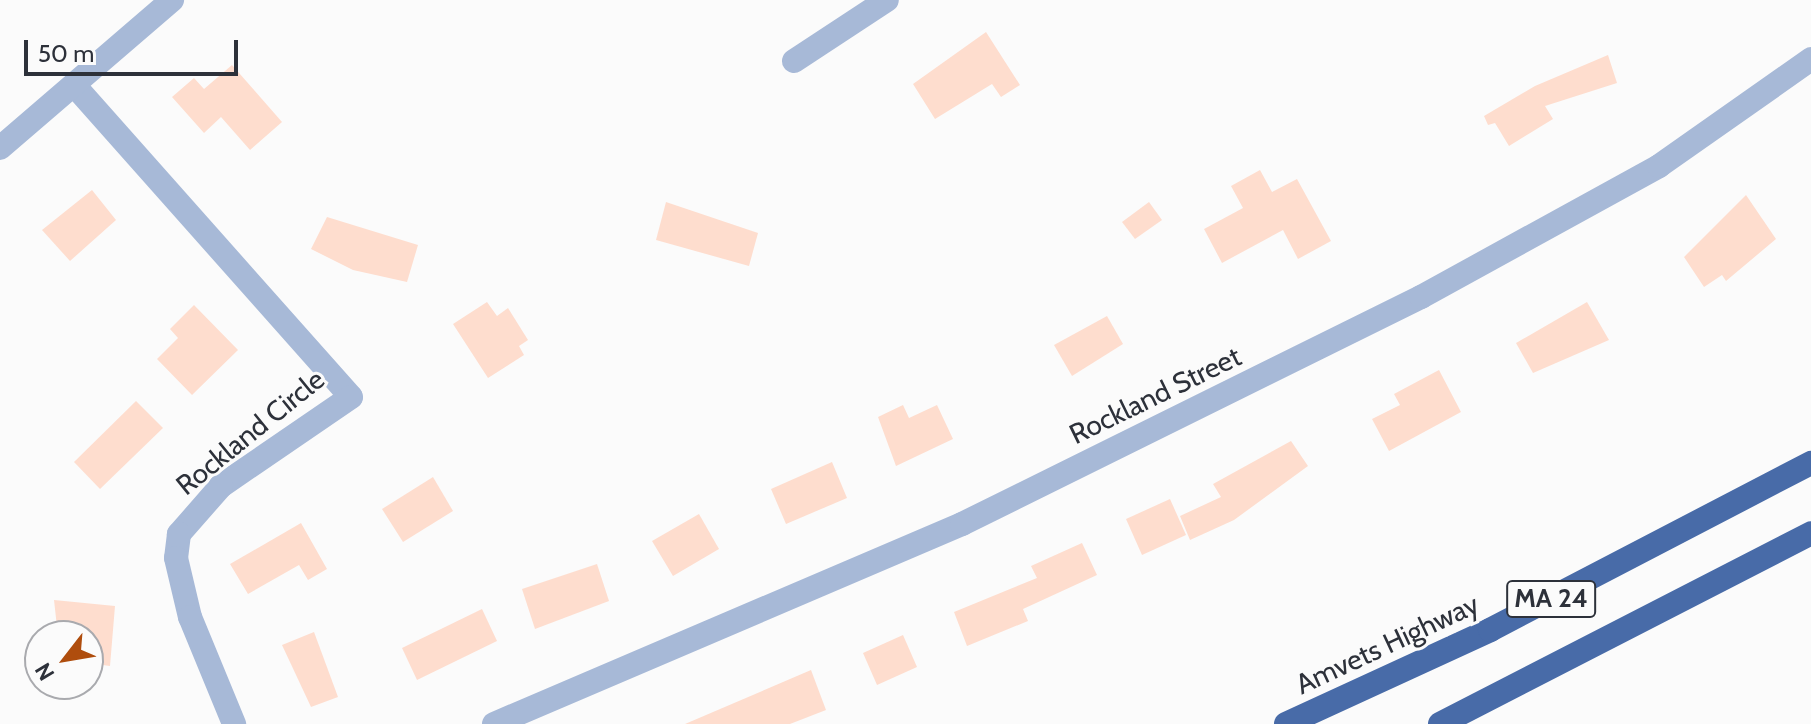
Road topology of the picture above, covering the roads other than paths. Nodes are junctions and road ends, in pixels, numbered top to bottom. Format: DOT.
graph roads {
  1 [pos="172,0"];
  2 [pos="887,0"];
  3 [pos="1811,59"];
  4 [pos="794,61"];
  5 [pos="74,85"];
  6 [pos="0,148"];
  7 [pos="1811,463"];
  8 [pos="1811,533"];
  9 [pos="234,724"];
  10 [pos="494,724"];
  11 [pos="1286,724"];
  12 [pos="1440,724"];
  1 -- 5 [label="street"];
  2 -- 4 [label="street"];
  3 -- 10 [label="street, Rockland Street"];
  5 -- 6 [label="street"];
  5 -- 9 [label="street, Rockland Circle"];
  7 -- 11 [label="highway, Amvets Highway / MA 24"];
  8 -- 12 [label="highway, MA 24"];
}
